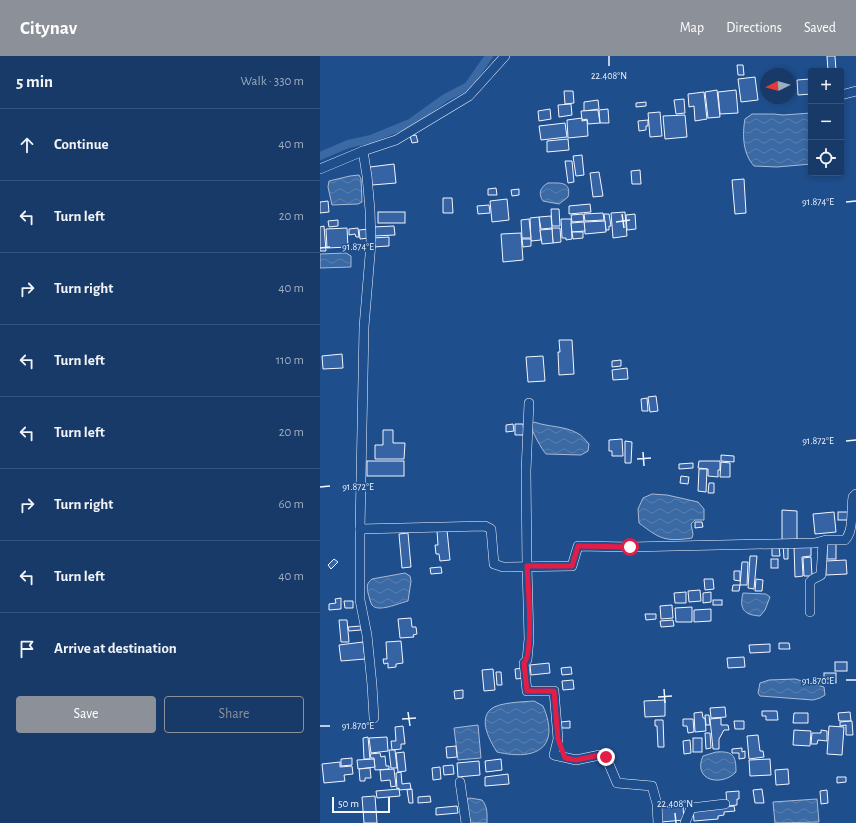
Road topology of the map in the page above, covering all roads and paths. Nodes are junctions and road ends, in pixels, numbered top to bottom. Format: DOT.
graph roads {
  1 [pos="505,56"];
  2 [pos="856,91"];
  3 [pos="844,94"];
  4 [pos="363,151"];
  5 [pos="320,169"];
  6 [pos="529,404"];
  7 [pos="856,494"];
  8 [pos="360,529"];
  9 [pos="823,542"];
  10 [pos="527,566"];
  11 [pos="810,612"];
  12 [pos="374,718"];
  13 [pos="460,782"];
  14 [pos="726,804"];
  15 [pos="466,823"];
  16 [pos="658,823"];
  17 [pos="685,823"];
  1 -- 4 [label="street"];
  2 -- 3 [label="street"];
  4 -- 5 [label="street"];
  4 -- 8 [label="street"];
  6 -- 10 [label="street"];
  7 -- 9 [label="street"];
  8 -- 10 [label="street"];
  8 -- 12 [label="street"];
  9 -- 10 [label="street"];
  9 -- 11 [label="street"];
  10 -- 16 [label="street"];
  13 -- 15 [label="street"];
  14 -- 17 [label="street"];
}
